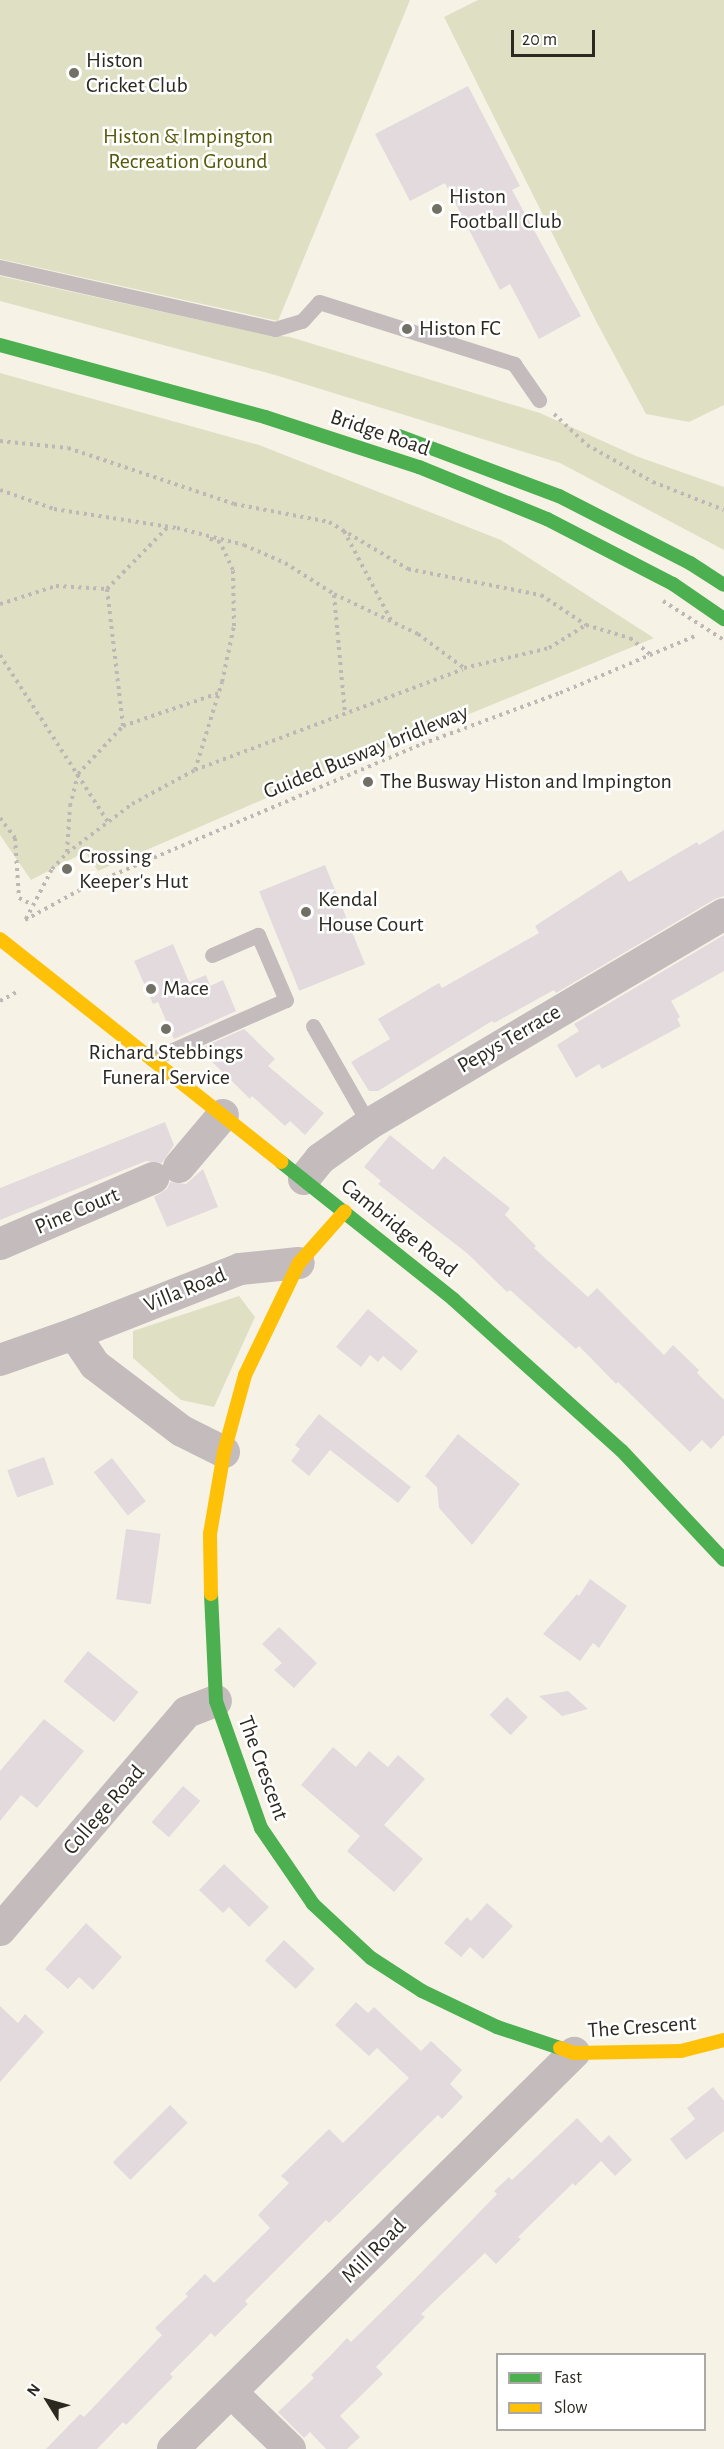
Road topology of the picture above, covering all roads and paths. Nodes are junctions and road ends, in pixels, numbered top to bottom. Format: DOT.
graph roads {
  1 [pos="0,267"];
  2 [pos="0,345"];
  3 [pos="539,399"];
  4 [pos="381,431"];
  5 [pos="0,441"];
  6 [pos="0,490"];
  7 [pos="724,510"];
  8 [pos="168,526"];
  9 [pos="177,528"];
  10 [pos="344,531"];
  11 [pos="724,585"];
  12 [pos="107,589"];
  13 [pos="334,594"];
  14 [pos="663,600"];
  15 [pos="0,604"];
  16 [pos="392,622"];
  17 [pos="719,623"];
  18 [pos="586,625"];
  19 [pos="724,640"];
  20 [pos="651,654"];
  21 [pos="0,655"];
  22 [pos="464,668"];
  23 [pos="219,693"];
  24 [pos="345,714"];
  25 [pos="123,726"];
  26 [pos="195,770"];
  27 [pos="78,774"];
  28 [pos="0,818"];
  29 [pos="108,822"];
  30 [pos="67,853"];
  31 [pos="32,904"];
  32 [pos="724,914"];
  33 [pos="0,939"];
  34 [pos="212,955"];
  35 [pos="17,992"];
  36 [pos="0,1001"];
  37 [pos="313,1026"];
  38 [pos="152,1059"];
  39 [pos="223,1115"];
  40 [pos="369,1124"];
  41 [pos="304,1179"];
  42 [pos="345,1211"];
  43 [pos="0,1244"];
  44 [pos="299,1263"];
  45 [pos="74,1334"];
  46 [pos="0,1360"];
  47 [pos="224,1452"];
  48 [pos="724,1560"];
  49 [pos="216,1701"];
  50 [pos="0,1930"];
  51 [pos="724,2040"];
  52 [pos="574,2053"];
  53 [pos="231,2392"];
  54 [pos="173,2449"];
  55 [pos="290,2449"];
  1 -- 3 [label="lane"];
  2 -- 17 [label="street, Bridge Road"];
  3 -- 7 [label="path"];
  4 -- 11 [label="street, Bridge Road"];
  5 -- 10 [label="path"];
  6 -- 8 [label="path"];
  8 -- 9 [label="path"];
  8 -- 12 [label="path"];
  9 -- 13 [label="path"];
  9 -- 23 [label="path"];
  10 -- 16 [label="path"];
  10 -- 18 [label="path"];
  12 -- 15 [label="path"];
  12 -- 25 [label="path"];
  13 -- 16 [label="path"];
  13 -- 24 [label="path"];
  14 -- 19 [label="path, bridge"];
  16 -- 22 [label="path"];
  17 -- 20 [label="path, Guided Busway bridleway"];
  18 -- 20 [label="path"];
  18 -- 22 [label="path"];
  20 -- 31 [label="path, Guided Busway bridleway"];
  21 -- 27 [label="path"];
  22 -- 24 [label="path"];
  23 -- 25 [label="path"];
  23 -- 26 [label="path"];
  24 -- 26 [label="path"];
  25 -- 27 [label="path"];
  26 -- 29 [label="path"];
  27 -- 29 [label="path"];
  27 -- 30 [label="path"];
  28 -- 31 [label="path"];
  29 -- 30 [label="path"];
  30 -- 31 [label="path"];
  32 -- 40 [label="street, Pepys Terrace"];
  33 -- 38 [label="street, Cambridge Road"];
  34 -- 38 [label="lane"];
  35 -- 36 [label="path"];
  37 -- 40 [label="lane"];
  38 -- 39 [label="street, Cambridge Road"];
  39 -- 41 [label="street, Cambridge Road"];
  39 -- 43 [label="street, Pine Court"];
  40 -- 41 [label="street, Pepys Terrace"];
  41 -- 42 [label="street, Cambridge Road"];
  42 -- 44 [label="street, The Crescent"];
  42 -- 48 [label="street, Cambridge Road"];
  44 -- 45 [label="street, Villa Road"];
  44 -- 47 [label="street, The Crescent"];
  45 -- 46 [label="street, Villa Road"];
  45 -- 47 [label="street"];
  47 -- 49 [label="street, The Crescent"];
  49 -- 50 [label="street, College Road"];
  49 -- 52 [label="street, The Crescent"];
  51 -- 52 [label="street, The Crescent"];
  52 -- 53 [label="street, Mill Road"];
  53 -- 54 [label="street, Mill Road"];
  53 -- 55 [label="street"];
}
